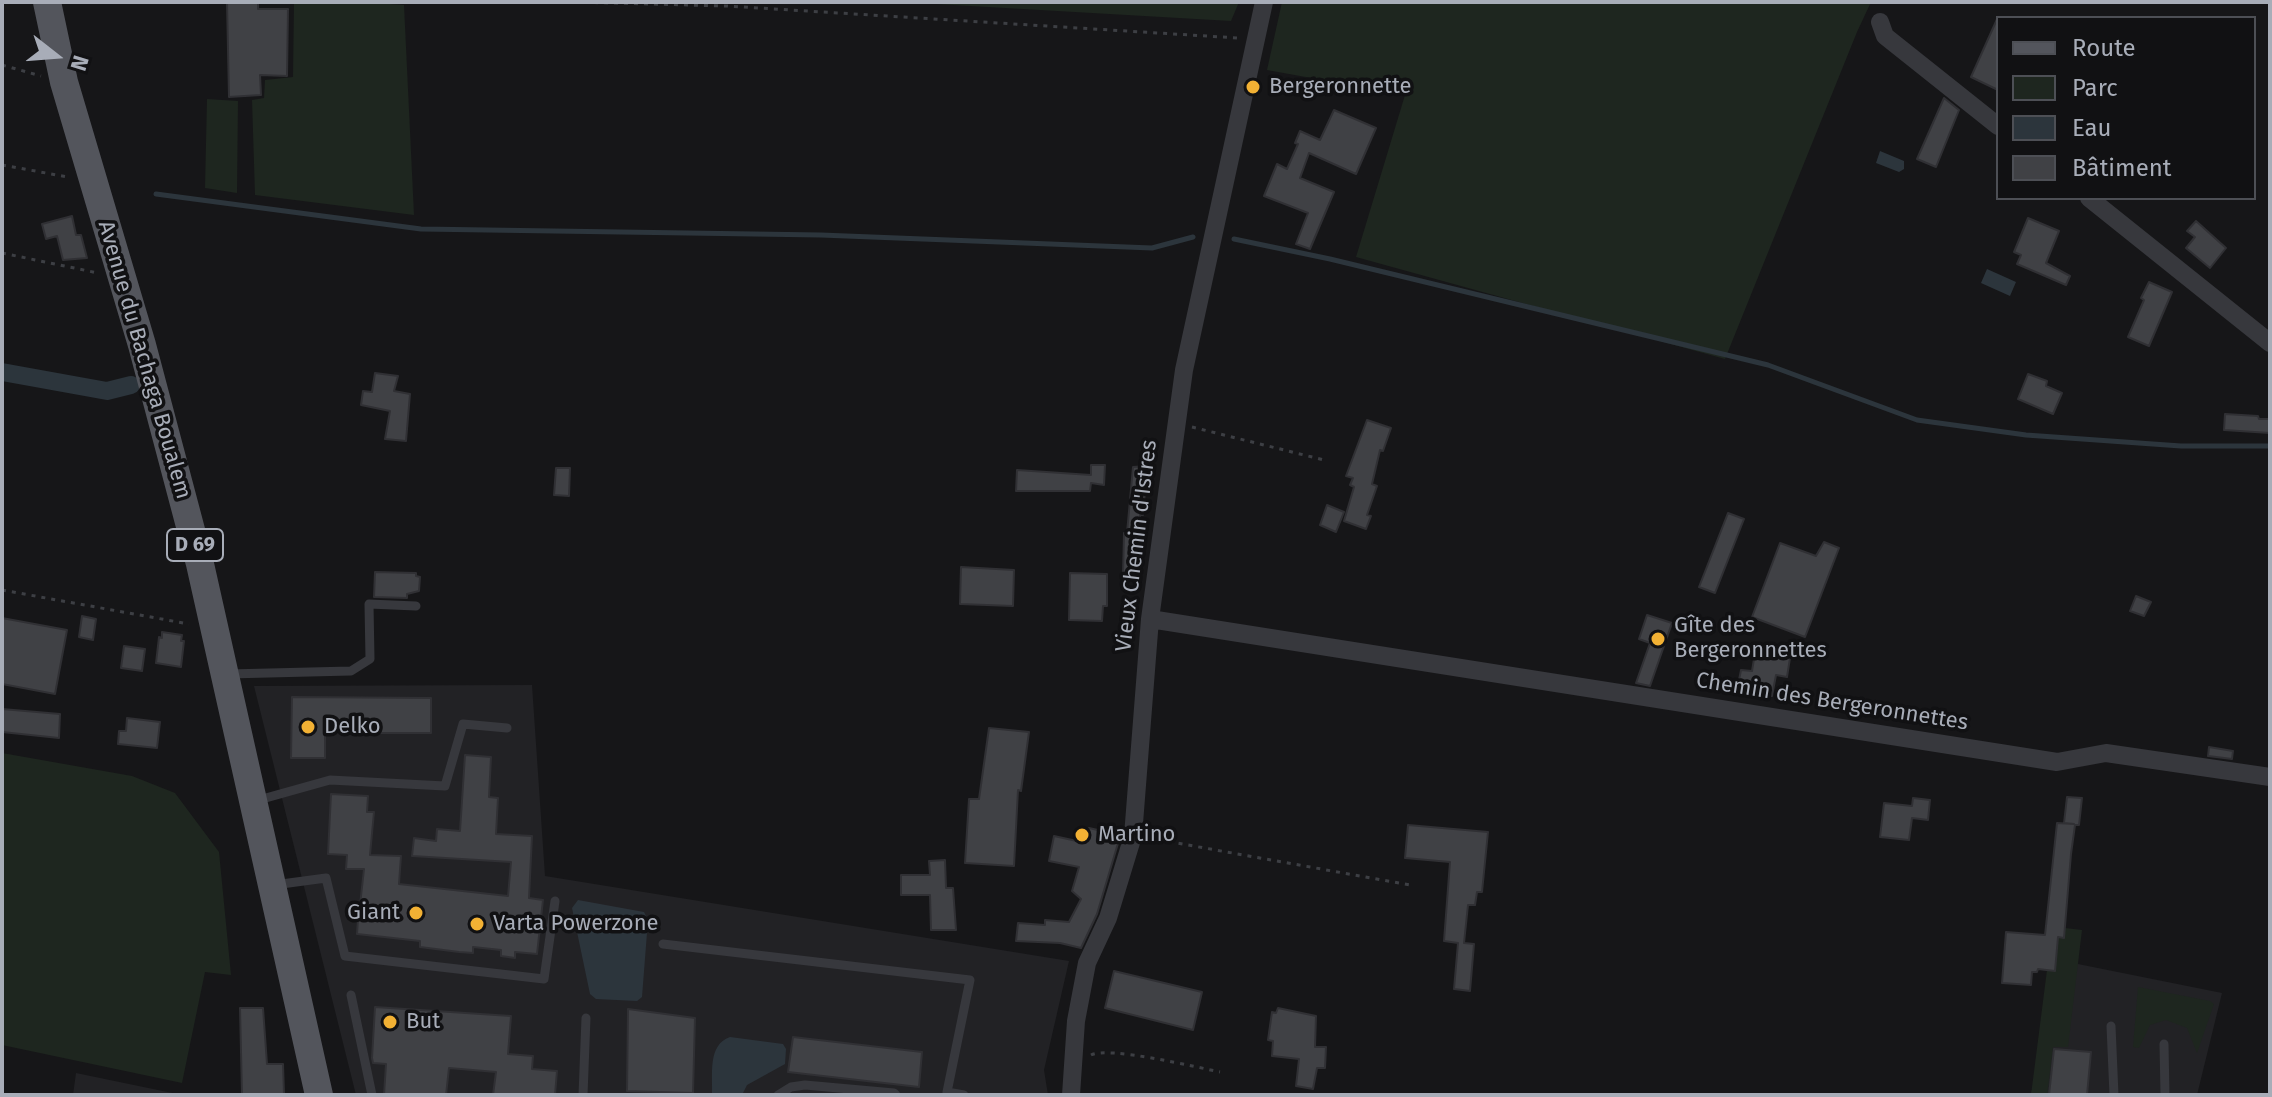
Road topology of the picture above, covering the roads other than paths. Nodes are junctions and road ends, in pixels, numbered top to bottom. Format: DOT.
graph roads {
  1 [pos="47,2"];
  2 [pos="1264,2"];
  3 [pos="1880,22"];
  4 [pos="1996,124"];
  5 [pos="2091,200"];
  6 [pos="2270,343"];
  7 [pos="416,606"];
  8 [pos="1150,619"];
  9 [pos="223,674"];
  10 [pos="507,728"];
  11 [pos="2270,777"];
  12 [pos="252,802"];
  13 [pos="272,885"];
  14 [pos="555,901"];
  15 [pos="663,944"];
  16 [pos="351,995"];
  17 [pos="586,1018"];
  18 [pos="2111,1026"];
  19 [pos="2164,1044"];
  20 [pos="947,1094"];
  21 [pos="319,1095"];
  22 [pos="372,1095"];
  23 [pos="583,1095"];
  24 [pos="778,1095"];
  25 [pos="896,1095"];
  26 [pos="964,1095"];
  27 [pos="1070,1095"];
  28 [pos="2114,1095"];
  29 [pos="2165,1095"];
  1 -- 9 [label="main road, Avenue du Bachaga Boualem / D 69"];
  2 -- 8 [label="street, Vieux Chemin d'Istres"];
  3 -- 4 [label="street"];
  5 -- 6 [label="street"];
  7 -- 9 [label="lane"];
  8 -- 11 [label="street, Chemin des Bergeronnettes"];
  8 -- 27 [label="street, Vieux Chemin d'Istres"];
  9 -- 12 [label="main road, Avenue du Bachaga Boualem / D 69"];
  10 -- 12 [label="lane"];
  12 -- 13 [label="main road, Avenue du Bachaga Boualem / D 69"];
  13 -- 14 [label="lane"];
  13 -- 21 [label="main road, Avenue du Bachaga Boualem / D 69"];
  15 -- 20 [label="lane"];
  16 -- 22 [label="lane"];
  17 -- 23 [label="lane"];
  18 -- 28 [label="lane"];
  19 -- 29 [label="lane"];
  20 -- 26 [label="lane"];
  24 -- 25 [label="lane"];
}
